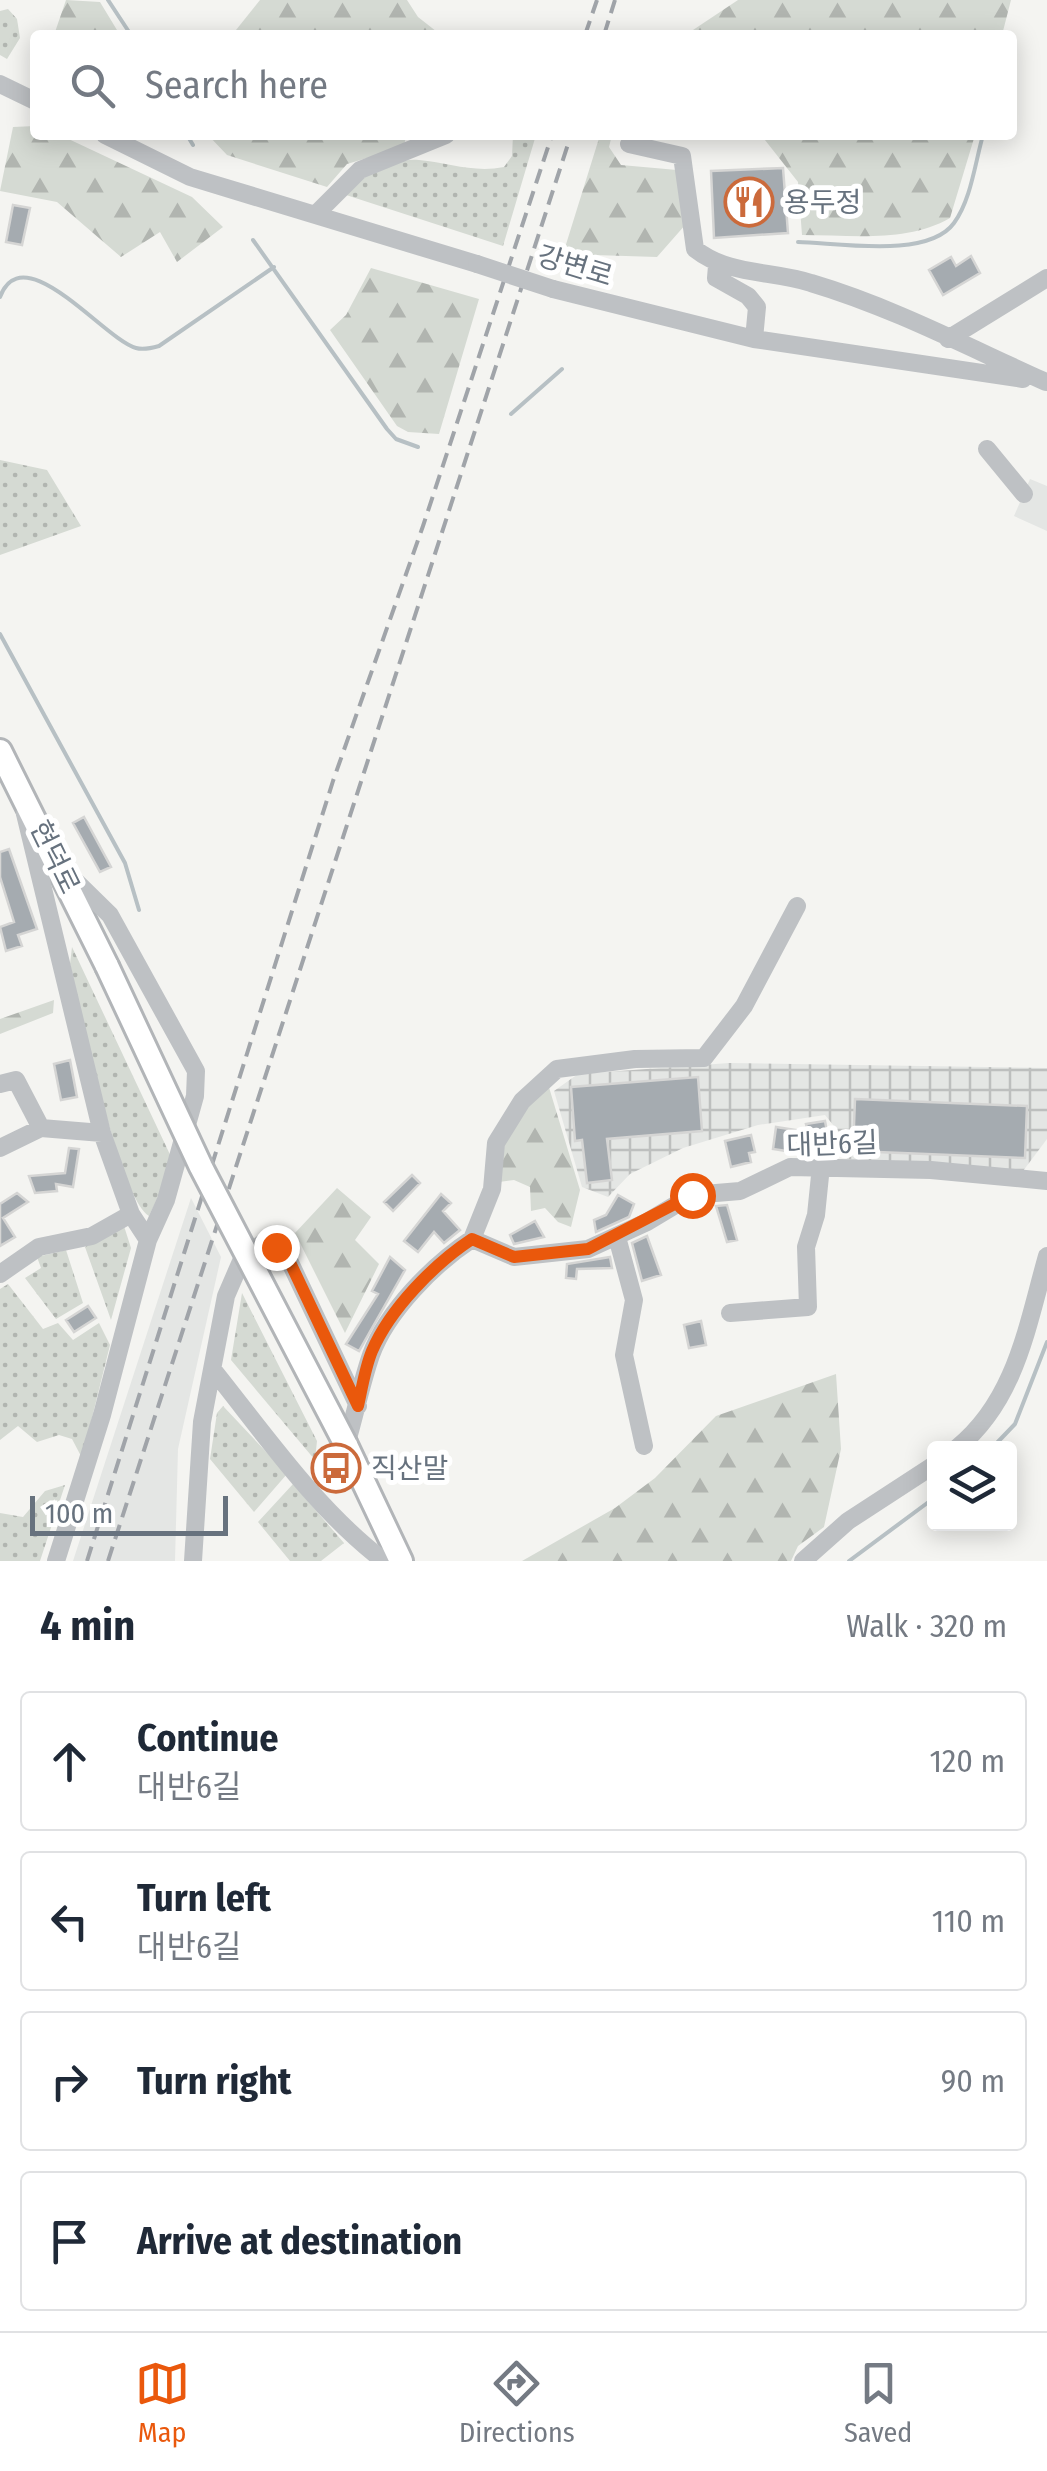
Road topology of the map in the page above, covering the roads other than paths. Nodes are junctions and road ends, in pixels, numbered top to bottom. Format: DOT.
graph roads {
  1 [pos="0,84"];
  2 [pos="30,99"];
  3 [pos="114,140"];
  4 [pos="434,140"];
  5 [pos="629,144"];
  6 [pos="318,212"];
  7 [pos="716,266"];
  8 [pos="1047,278"];
  9 [pos="754,339"];
  10 [pos="948,339"];
  11 [pos="1046,383"];
  12 [pos="987,449"];
  13 [pos="1024,494"];
  14 [pos="2,758"];
  15 [pos="19,785"];
  16 [pos="62,868"];
  17 [pos="798,906"];
  18 [pos="0,1084"];
  19 [pos="42,1128"];
  20 [pos="102,1133"];
  21 [pos="0,1148"];
  22 [pos="821,1166"];
  23 [pos="1047,1181"];
  24 [pos="131,1214"];
  25 [pos="616,1236"];
  26 [pos="472,1239"];
  27 [pos="148,1240"];
  28 [pos="1047,1256"];
  29 [pos="0,1274"];
  30 [pos="730,1313"];
  31 [pos="214,1371"];
  32 [pos="358,1406"];
  33 [pos="967,1441"];
  34 [pos="346,1445"];
  35 [pos="644,1446"];
  36 [pos="927,1470"];
  37 [pos="56,1561"];
  38 [pos="192,1561"];
  39 [pos="384,1561"];
  40 [pos="401,1561"];
  41 [pos="803,1561"];
  1 -- 2 [label="street"];
  3 -- 6 [label="street, 강변로"];
  4 -- 6 [label="street"];
  5 -- 7 [label="street"];
  6 -- 9 [label="street, 강변로, bridge"];
  7 -- 9 [label="street"];
  7 -- 10 [label="street"];
  8 -- 10 [label="street"];
  9 -- 11 [label="street, 강변로"];
  10 -- 11 [label="street"];
  12 -- 13 [label="street"];
  14 -- 15 [label="main road, 현덕로"];
  15 -- 16 [label="main road, 현덕로"];
  15 -- 20 [label="street"];
  16 -- 27 [label="street"];
  16 -- 34 [label="main road, 현덕로, bridge"];
  17 -- 26 [label="street"];
  18 -- 19 [label="street"];
  19 -- 20 [label="street"];
  19 -- 21 [label="street"];
  20 -- 24 [label="street"];
  22 -- 23 [label="street, 대반6길"];
  22 -- 25 [label="street, 대반6길"];
  22 -- 30 [label="street"];
  24 -- 27 [label="street"];
  24 -- 29 [label="street"];
  25 -- 26 [label="street, 대반6길"];
  25 -- 35 [label="street"];
  26 -- 32 [label="street"];
  27 -- 37 [label="street"];
  28 -- 33 [label="street"];
  31 -- 32 [label="street"];
  31 -- 38 [label="street"];
  31 -- 39 [label="street"];
  32 -- 34 [label="street"];
  34 -- 40 [label="main road"];
  36 -- 41 [label="street"];
}
